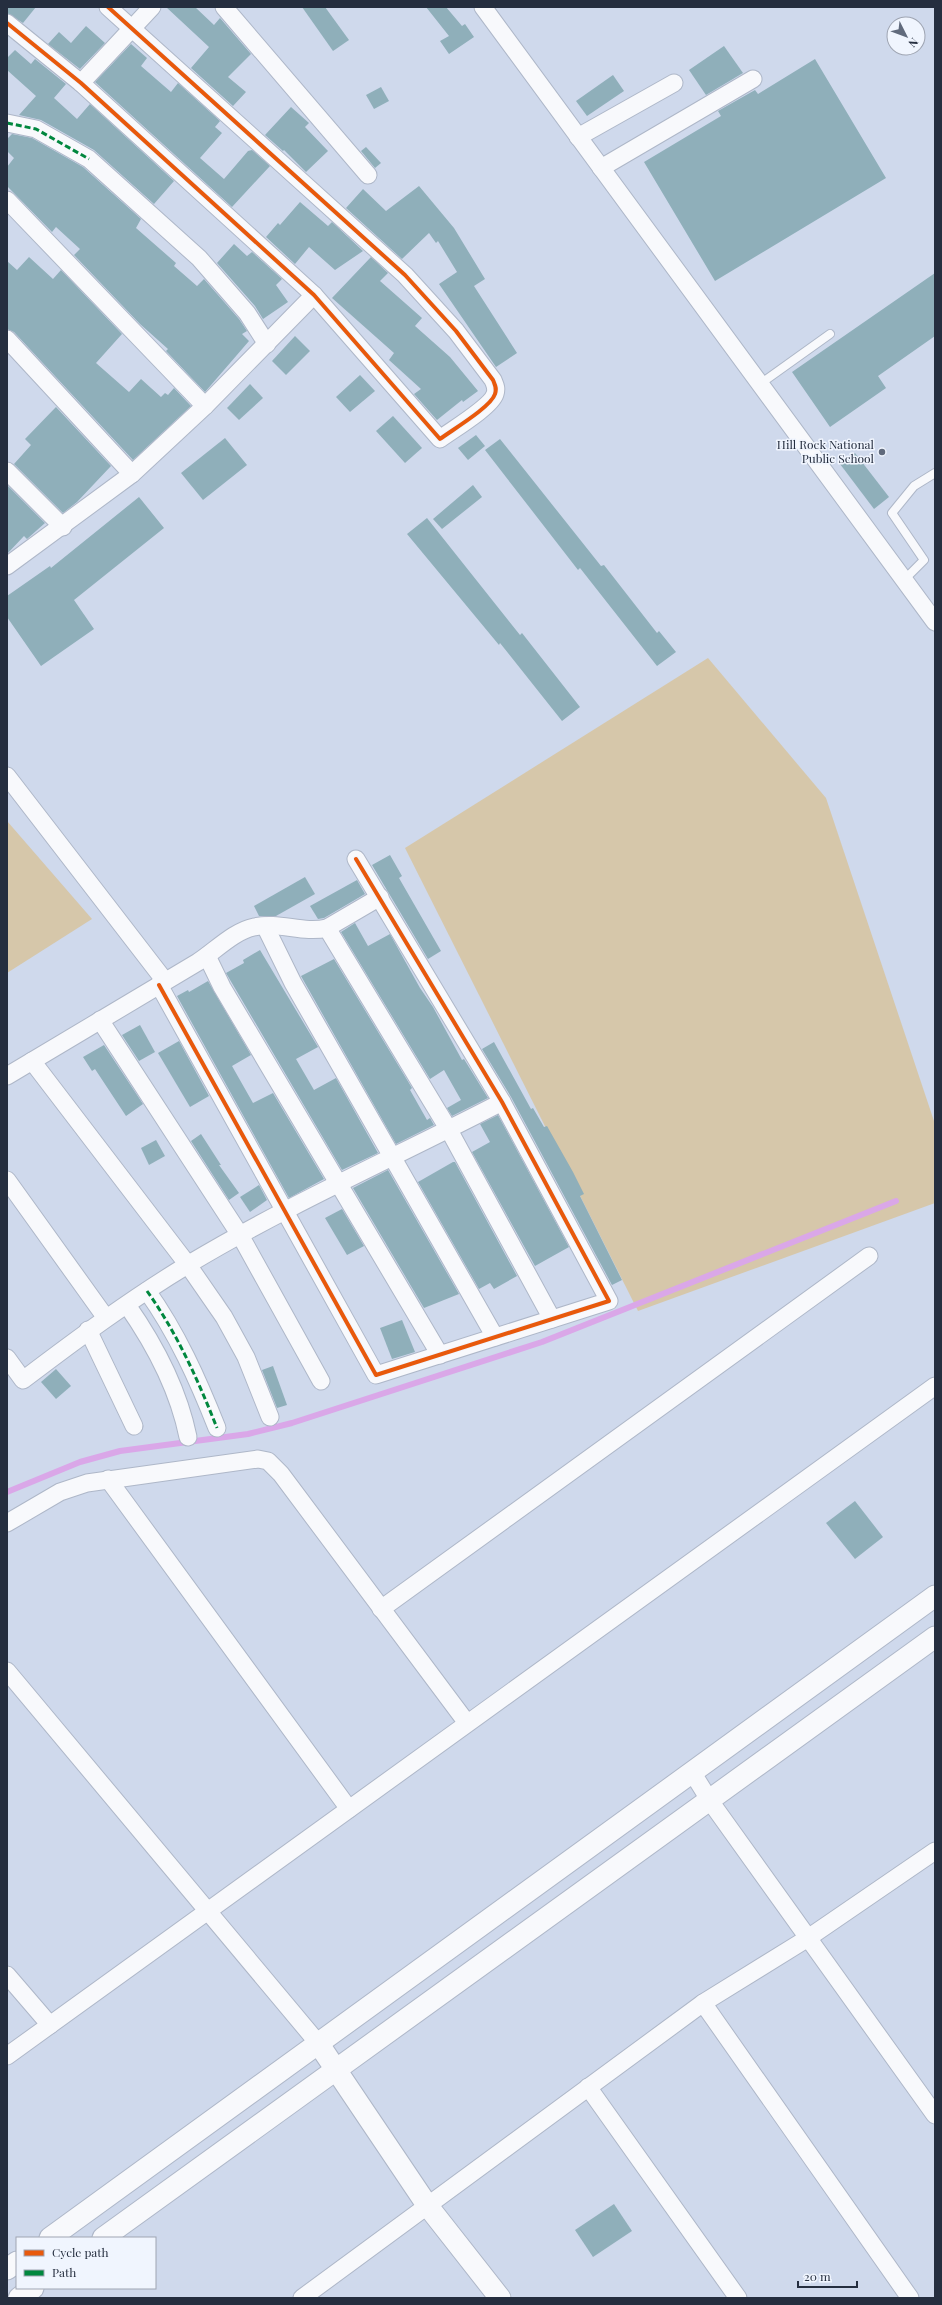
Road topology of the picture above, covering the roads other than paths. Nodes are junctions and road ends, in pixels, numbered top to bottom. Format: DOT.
graph roads {
  1 [pos="108,7"];
  2 [pos="152,7"];
  3 [pos="224,7"];
  4 [pos="483,7"];
  5 [pos="7,23"];
  6 [pos="132,28"];
  7 [pos="753,79"];
  8 [pos="81,83"];
  9 [pos="674,83"];
  10 [pos="7,123"];
  11 [pos="578,137"];
  12 [pos="601,168"];
  13 [pos="368,175"];
  14 [pos="7,200"];
  15 [pos="314,295"];
  16 [pos="830,334"];
  17 [pos="7,339"];
  18 [pos="267,344"];
  19 [pos="760,384"];
  20 [pos="205,406"];
  21 [pos="7,471"];
  22 [pos="935,473"];
  23 [pos="132,474"];
  24 [pos="63,527"];
  25 [pos="8,564"];
  26 [pos="904,580"];
  27 [pos="935,622"];
  28 [pos="7,776"];
  29 [pos="356,859"];
  30 [pos="380,897"];
  31 [pos="265,926"];
  32 [pos="327,928"];
  33 [pos="207,956"];
  34 [pos="162,983"];
  35 [pos="100,1020"];
  36 [pos="32,1061"];
  37 [pos="7,1076"];
  38 [pos="502,1102"];
  39 [pos="449,1130"];
  40 [pos="392,1158"];
  41 [pos="7,1180"];
  42 [pos="338,1185"];
  43 [pos="286,1211"];
  44 [pos="240,1235"];
  45 [pos="869,1256"];
  46 [pos="188,1264"];
  47 [pos="147,1291"];
  48 [pos="127,1305"];
  49 [pos="106,1318"];
  50 [pos="552,1319"];
  51 [pos="88,1330"];
  52 [pos="495,1337"];
  53 [pos="440,1355"];
  54 [pos="7,1358"];
  55 [pos="321,1381"];
  56 [pos="935,1386"];
  57 [pos="270,1417"];
  58 [pos="134,1426"];
  59 [pos="217,1428"];
  60 [pos="188,1436"];
  61 [pos="108,1479"];
  62 [pos="7,1523"];
  63 [pos="935,1596"];
  64 [pos="381,1608"];
  65 [pos="935,1637"];
  66 [pos="7,1670"];
  67 [pos="468,1723"];
  68 [pos="692,1772"];
  69 [pos="710,1801"];
  70 [pos="349,1809"];
  71 [pos="935,1852"];
  72 [pos="207,1911"];
  73 [pos="808,1938"];
  74 [pos="7,1975"];
  75 [pos="703,2003"];
  76 [pos="50,2025"];
  77 [pos="318,2043"];
  78 [pos="7,2056"];
  79 [pos="337,2070"];
  80 [pos="588,2087"];
  81 [pos="935,2115"];
  82 [pos="427,2205"];
  83 [pos="51,2237"];
  84 [pos="104,2237"];
  85 [pos="16,2263"];
  86 [pos="7,2269"];
  87 [pos="32,2289"];
  88 [pos="313,2295"];
  89 [pos="19,2298"];
  90 [pos="500,2298"];
  91 [pos="738,2298"];
  92 [pos="910,2298"];
  1 -- 6 [label="street"];
  2 -- 6 [label="street"];
  3 -- 13 [label="street"];
  4 -- 11 [label="street"];
  5 -- 8 [label="street"];
  6 -- 8 [label="street"];
  6 -- 15 [label="street"];
  7 -- 12 [label="street"];
  8 -- 15 [label="street"];
  9 -- 11 [label="street"];
  10 -- 18 [label="street"];
  11 -- 12 [label="street"];
  12 -- 19 [label="street"];
  14 -- 20 [label="street"];
  15 -- 18 [label="street"];
  16 -- 19 [label="lane"];
  17 -- 23 [label="street"];
  18 -- 20 [label="street"];
  19 -- 26 [label="street"];
  20 -- 23 [label="street"];
  21 -- 24 [label="street"];
  22 -- 26 [label="lane"];
  23 -- 24 [label="street"];
  24 -- 25 [label="street"];
  26 -- 27 [label="street"];
  28 -- 34 [label="street"];
  29 -- 30 [label="street"];
  30 -- 32 [label="street"];
  30 -- 38 [label="street"];
  31 -- 32 [label="street"];
  31 -- 33 [label="street"];
  31 -- 40 [label="street"];
  32 -- 39 [label="street"];
  33 -- 34 [label="street"];
  33 -- 42 [label="street"];
  34 -- 35 [label="street"];
  34 -- 43 [label="street"];
  35 -- 36 [label="street"];
  35 -- 44 [label="street"];
  36 -- 37 [label="street"];
  36 -- 46 [label="street"];
  38 -- 39 [label="street"];
  38 -- 50 [label="street"];
  39 -- 40 [label="street"];
  39 -- 50 [label="street"];
  40 -- 42 [label="street"];
  40 -- 52 [label="street"];
  41 -- 49 [label="street"];
  42 -- 43 [label="street"];
  42 -- 53 [label="street"];
  43 -- 44 [label="street"];
  43 -- 53 [label="street"];
  44 -- 46 [label="street"];
  44 -- 55 [label="street"];
  45 -- 64 [label="street"];
  46 -- 47 [label="street"];
  46 -- 57 [label="street"];
  47 -- 48 [label="street"];
  47 -- 59 [label="street"];
  48 -- 49 [label="street"];
  48 -- 60 [label="street"];
  49 -- 51 [label="street"];
  50 -- 52 [label="street"];
  51 -- 54 [label="street"];
  51 -- 58 [label="street"];
  52 -- 53 [label="street"];
  56 -- 67 [label="street"];
  61 -- 62 [label="street"];
  61 -- 64 [label="street"];
  61 -- 70 [label="street"];
  63 -- 68 [label="street"];
  64 -- 67 [label="street"];
  65 -- 69 [label="street"];
  66 -- 72 [label="street"];
  67 -- 70 [label="street"];
  68 -- 69 [label="street"];
  68 -- 77 [label="street"];
  69 -- 73 [label="street"];
  69 -- 79 [label="street"];
  70 -- 72 [label="street"];
  71 -- 73 [label="street"];
  72 -- 76 [label="street"];
  72 -- 77 [label="street"];
  73 -- 75 [label="street"];
  73 -- 81 [label="street"];
  74 -- 76 [label="street"];
  75 -- 80 [label="street"];
  75 -- 92 [label="street"];
  76 -- 78 [label="street"];
  77 -- 79 [label="street"];
  77 -- 83 [label="street"];
  79 -- 82 [label="street"];
  79 -- 84 [label="street"];
  80 -- 82 [label="street"];
  80 -- 91 [label="street"];
  82 -- 88 [label="street"];
  82 -- 90 [label="street"];
  85 -- 86 [label="street"];
  87 -- 89 [label="street"];
}
